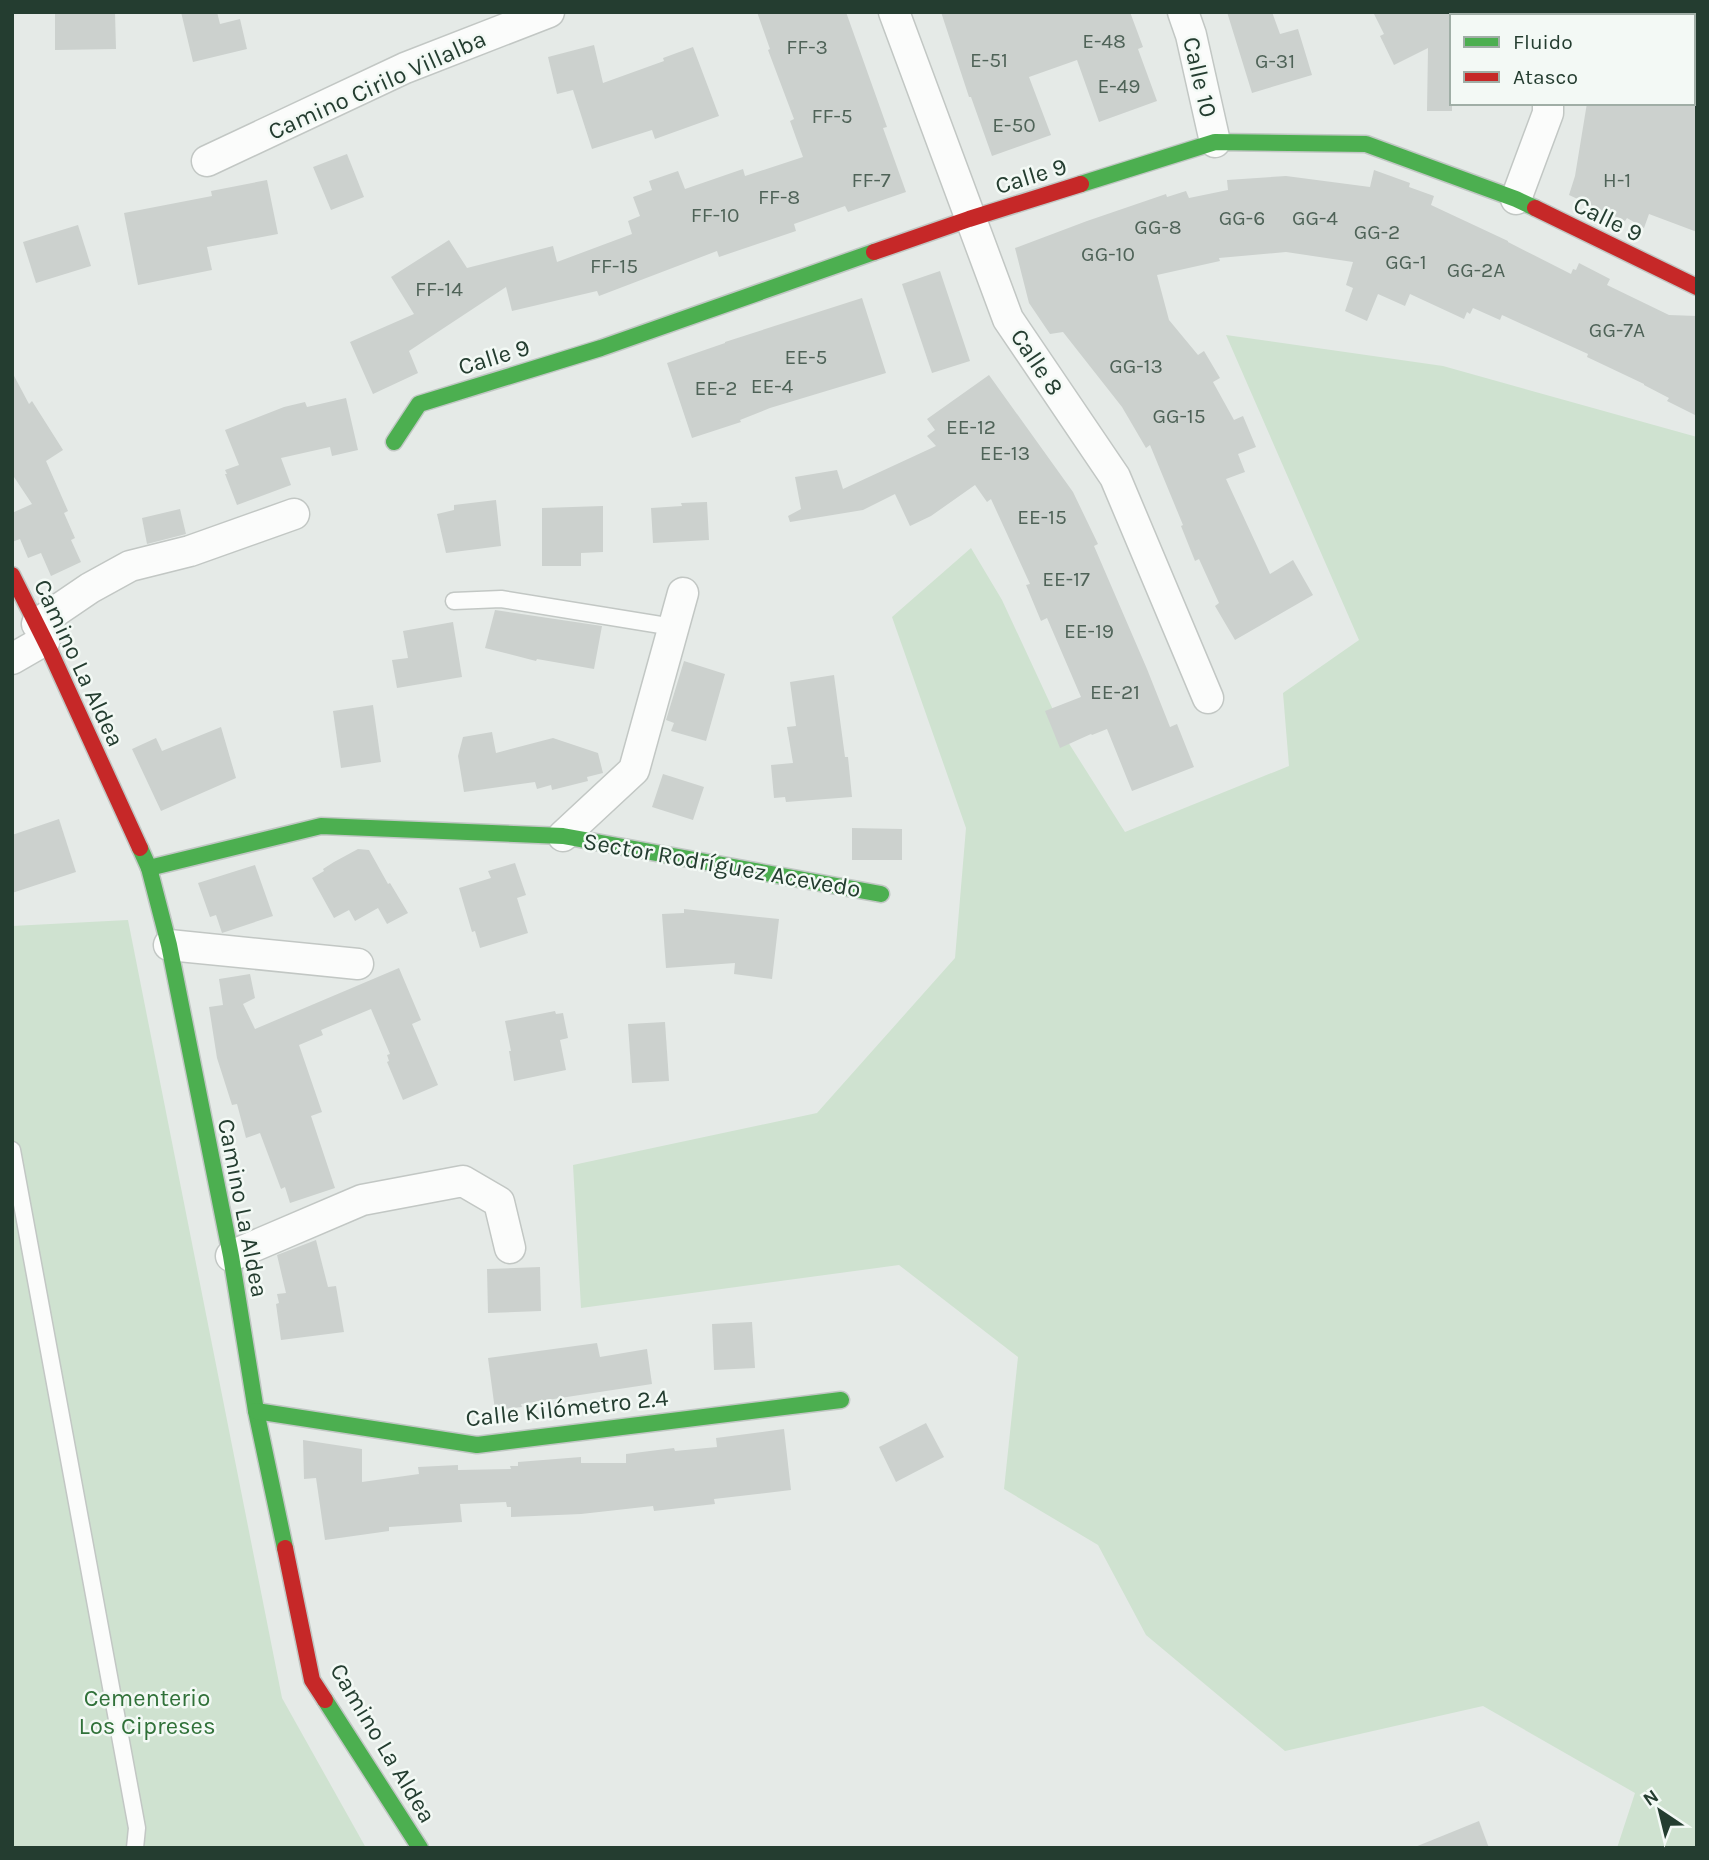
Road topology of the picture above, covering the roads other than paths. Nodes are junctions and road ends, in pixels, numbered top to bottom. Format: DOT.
graph roads {
  1 [pos="549,12"];
  2 [pos="894,12"];
  3 [pos="1182,12"];
  4 [pos="1548,105"];
  5 [pos="1215,142"];
  6 [pos="207,161"];
  7 [pos="1516,199"];
  8 [pos="969,219"];
  9 [pos="1697,287"];
  10 [pos="394,442"];
  11 [pos="294,514"];
  12 [pos="12,575"];
  13 [pos="683,593"];
  14 [pos="454,601"];
  15 [pos="673,627"];
  16 [pos="41,632"];
  17 [pos="12,659"];
  18 [pos="1208,698"];
  19 [pos="563,836"];
  20 [pos="149,868"];
  21 [pos="881,894"];
  22 [pos="169,945"];
  23 [pos="358,964"];
  24 [pos="12,1150"];
  25 [pos="510,1248"];
  26 [pos="231,1256"];
  27 [pos="842,1400"];
  28 [pos="256,1411"];
  29 [pos="135,1848"];
  30 [pos="420,1848"];
  1 -- 6 [label="street, Camino Cirilo Villalba"];
  2 -- 8 [label="street, Calle 8"];
  3 -- 5 [label="street, Calle 10"];
  4 -- 7 [label="street"];
  5 -- 7 [label="street, Calle 9"];
  5 -- 8 [label="street, Calle 9"];
  7 -- 9 [label="street, Calle 9"];
  8 -- 10 [label="street, Calle 9"];
  8 -- 18 [label="street, Calle 8"];
  11 -- 16 [label="street"];
  12 -- 16 [label="street, Camino La Aldea"];
  13 -- 15 [label="street, Sector Rodríguez Acevedo"];
  14 -- 15 [label="lane"];
  15 -- 19 [label="street, Sector Rodríguez Acevedo"];
  16 -- 17 [label="street"];
  16 -- 20 [label="street, Camino La Aldea"];
  19 -- 20 [label="street, Sector Rodríguez Acevedo"];
  19 -- 21 [label="street, Sector Rodríguez Acevedo"];
  20 -- 22 [label="street, Camino La Aldea"];
  22 -- 23 [label="street"];
  22 -- 26 [label="street, Camino La Aldea"];
  24 -- 29 [label="lane"];
  25 -- 26 [label="street"];
  26 -- 28 [label="street, Camino La Aldea"];
  27 -- 28 [label="street, Calle Kilómetro 2.4"];
  28 -- 30 [label="street, Camino La Aldea"];
}
